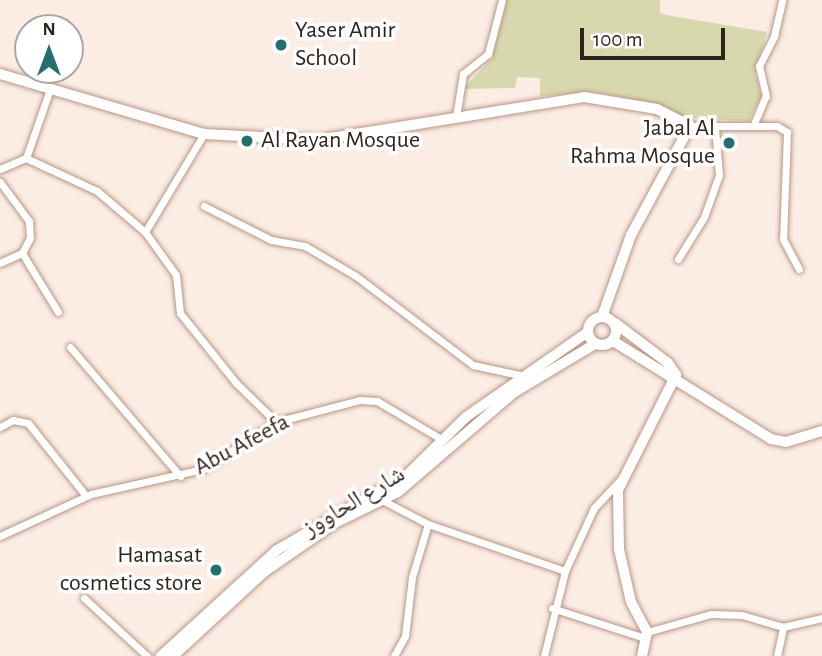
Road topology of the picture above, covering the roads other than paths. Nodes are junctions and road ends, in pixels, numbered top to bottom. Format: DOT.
graph roads {
  1 [pos="502,0"];
  2 [pos="782,0"];
  3 [pos="0,74"];
  4 [pos="50,89"];
  5 [pos="456,117"];
  6 [pos="690,126"];
  7 [pos="753,126"];
  8 [pos="715,127"];
  9 [pos="204,134"];
  10 [pos="26,158"];
  11 [pos="0,169"];
  12 [pos="0,182"];
  13 [pos="204,206"];
  14 [pos="145,232"];
  15 [pos="22,253"];
  16 [pos="678,259"];
  17 [pos="0,263"];
  18 [pos="799,269"];
  19 [pos="58,312"];
  20 [pos="602,317"];
  21 [pos="615,323"];
  22 [pos="588,332"];
  23 [pos="613,341"];
  24 [pos="595,344"];
  25 [pos="69,347"];
  26 [pos="676,375"];
  27 [pos="525,376"];
  28 [pos="276,422"];
  29 [pos="0,427"];
  30 [pos="822,431"];
  31 [pos="441,439"];
  32 [pos="180,476"];
  33 [pos="622,477"];
  34 [pos="86,496"];
  35 [pos="383,500"];
  36 [pos="428,524"];
  37 [pos="0,536"];
  38 [pos="565,571"];
  39 [pos="84,598"];
  40 [pos="552,608"];
  41 [pos="822,618"];
  42 [pos="783,627"];
  43 [pos="646,635"];
  44 [pos="147,656"];
  45 [pos="161,656"];
  46 [pos="173,656"];
  47 [pos="394,656"];
  48 [pos="544,656"];
  49 [pos="642,656"];
  50 [pos="777,656"];
  1 -- 5 [label="street"];
  2 -- 7 [label="street"];
  3 -- 4 [label="main road"];
  4 -- 9 [label="main road"];
  4 -- 10 [label="street"];
  5 -- 6 [label="main road"];
  5 -- 9 [label="main road"];
  6 -- 8 [label="street"];
  6 -- 20 [label="main road"];
  7 -- 8 [label="street"];
  7 -- 18 [label="street"];
  8 -- 16 [label="street"];
  9 -- 14 [label="street"];
  10 -- 11 [label="street"];
  10 -- 14 [label="street"];
  12 -- 15 [label="street"];
  13 -- 27 [label="street"];
  14 -- 28 [label="street"];
  15 -- 17 [label="street"];
  15 -- 19 [label="street"];
  20 -- 21 [label="main road"];
  20 -- 22 [label="main road"];
  21 -- 23 [label="main road"];
  21 -- 26 [label="main road"];
  22 -- 24 [label="main road"];
  22 -- 27 [label="main road, شارع الحاووز"];
  23 -- 24 [label="main road"];
  23 -- 26 [label="main road"];
  24 -- 35 [label="main road"];
  25 -- 32 [label="street"];
  26 -- 30 [label="main road"];
  26 -- 33 [label="main road"];
  27 -- 31 [label="main road, شارع الحاووز"];
  28 -- 31 [label="street, Abu Afeefa"];
  28 -- 32 [label="street, Abu Afeefa"];
  29 -- 34 [label="street"];
  31 -- 45 [label="main road, شارع الحاووز"];
  32 -- 34 [label="street, Abu Afeefa"];
  33 -- 38 [label="street"];
  33 -- 43 [label="main road"];
  34 -- 37 [label="street, Abu Afeefa"];
  35 -- 36 [label="street"];
  35 -- 46 [label="main road"];
  36 -- 38 [label="street"];
  36 -- 47 [label="street"];
  38 -- 40 [label="street"];
  39 -- 44 [label="street"];
  40 -- 43 [label="street"];
  40 -- 48 [label="street"];
  41 -- 42 [label="street"];
  42 -- 43 [label="street"];
  42 -- 50 [label="street"];
  43 -- 49 [label="main road"];
}
